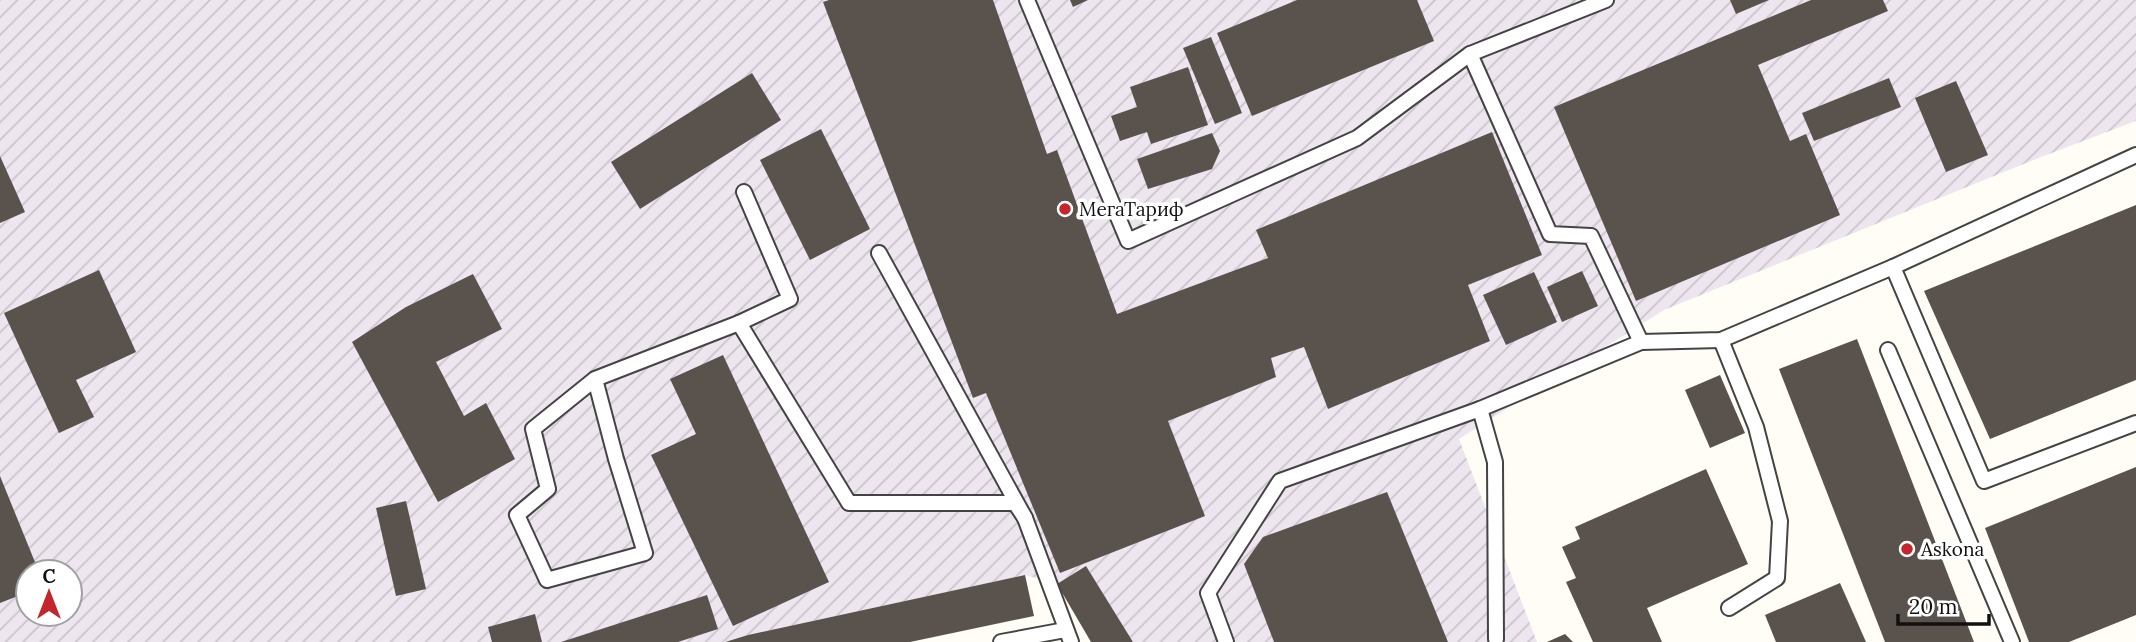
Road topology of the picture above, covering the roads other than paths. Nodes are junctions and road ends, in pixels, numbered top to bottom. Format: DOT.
graph roads {
  1 [pos="1027,0"];
  2 [pos="1605,0"];
  3 [pos="1470,54"];
  4 [pos="2136,155"];
  5 [pos="744,192"];
  6 [pos="879,253"];
  7 [pos="1893,267"];
  8 [pos="739,323"];
  9 [pos="1721,340"];
  10 [pos="1641,342"];
  11 [pos="1888,350"];
  12 [pos="595,379"];
  13 [pos="1480,409"];
  14 [pos="2136,423"];
  15 [pos="1015,503"];
  16 [pos="1729,608"];
  17 [pos="1068,636"];
  18 [pos="1496,639"];
  19 [pos="1001,642"];
  20 [pos="1226,642"];
  21 [pos="2012,642"];
  1 -- 3 [label="lane"];
  2 -- 3 [label="lane"];
  3 -- 10 [label="lane"];
  4 -- 7 [label="lane"];
  5 -- 8 [label="lane"];
  6 -- 15 [label="lane"];
  7 -- 9 [label="lane"];
  7 -- 14 [label="lane"];
  8 -- 12 [label="lane"];
  8 -- 15 [label="lane"];
  9 -- 10 [label="lane"];
  9 -- 16 [label="lane"];
  10 -- 13 [label="lane"];
  11 -- 21 [label="lane"];
  12 -- 12 [label="lane"];
  13 -- 18 [label="lane"];
  13 -- 20 [label="lane"];
  15 -- 17 [label="lane"];
  17 -- 19 [label="lane"];
}
